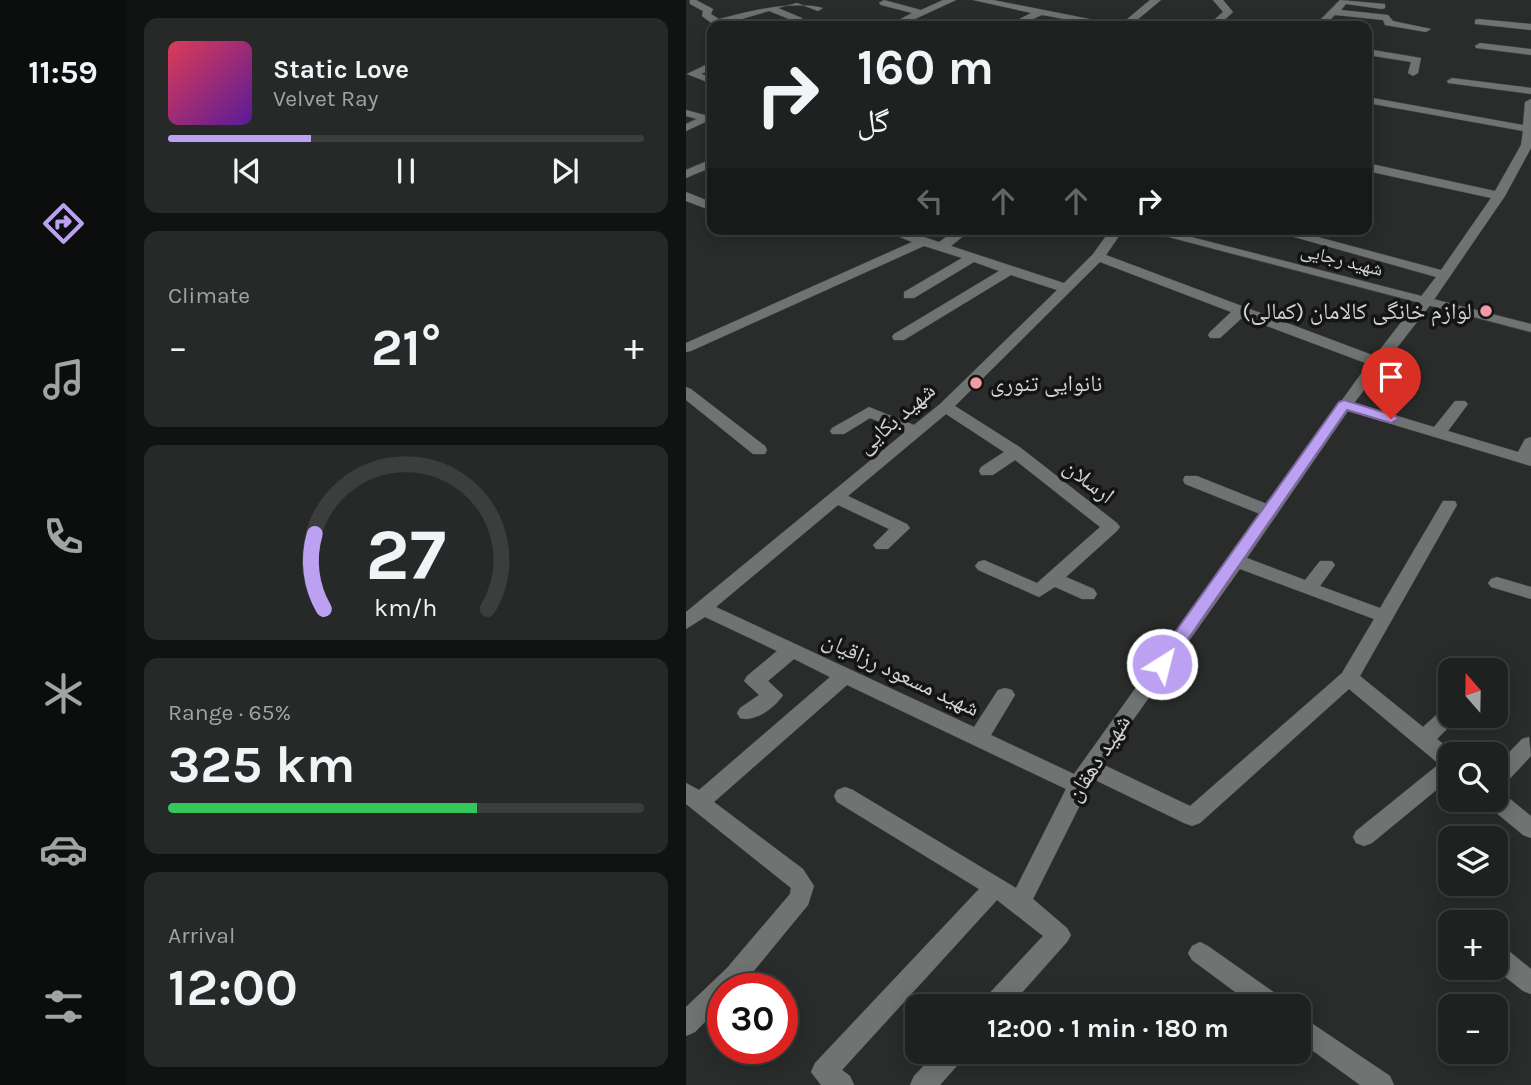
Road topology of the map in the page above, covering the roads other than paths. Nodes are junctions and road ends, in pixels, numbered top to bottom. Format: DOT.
graph roads {
  1 [pos="951,0"];
  2 [pos="978,0"];
  3 [pos="1032,0"];
  4 [pos="1156,0"];
  5 [pos="1218,0"];
  6 [pos="1344,0"];
  7 [pos="690,2"];
  8 [pos="884,3"];
  9 [pos="1391,7"];
  10 [pos="769,8"];
  11 [pos="818,8"];
  12 [pos="1021,8"];
  13 [pos="1040,12"];
  14 [pos="1333,12"];
  15 [pos="922,13"];
  16 [pos="799,20"];
  17 [pos="714,21"];
  18 [pos="731,21"];
  19 [pos="904,21"];
  20 [pos="1021,21"];
  21 [pos="1089,21"];
  22 [pos="1130,21"];
  23 [pos="1218,21"];
  24 [pos="1324,21"];
  25 [pos="1478,22"];
  26 [pos="1531,27"];
  27 [pos="1426,29"];
  28 [pos="1480,46"];
  29 [pos="1531,52"];
  30 [pos="1372,53"];
  31 [pos="707,67"];
  32 [pos="1413,73"];
  33 [pos="707,79"];
  34 [pos="1452,81"];
  35 [pos="1531,92"];
  36 [pos="1372,101"];
  37 [pos="1531,102"];
  38 [pos="686,113"];
  39 [pos="707,118"];
  40 [pos="707,120"];
  41 [pos="1530,125"];
  42 [pos="686,128"];
  43 [pos="1529,146"];
  44 [pos="707,165"];
  45 [pos="1372,168"];
  46 [pos="686,174"];
  47 [pos="686,196"];
  48 [pos="1499,196"];
  49 [pos="707,205"];
  50 [pos="905,235"];
  51 [pos="958,235"];
  52 [pos="1114,235"];
  53 [pos="1168,235"];
  54 [pos="1294,235"];
  55 [pos="924,241"];
  56 [pos="942,246"];
  57 [pos="974,257"];
  58 [pos="1098,257"];
  59 [pos="1011,270"];
  60 [pos="1443,275"];
  61 [pos="1065,288"];
  62 [pos="909,295"];
  63 [pos="1426,301"];
  64 [pos="1241,311"];
  65 [pos="1531,328"];
  66 [pos="1214,335"];
  67 [pos="898,337"];
  68 [pos="686,348"];
  69 [pos="1377,362"];
  70 [pos="686,392"];
  71 [pos="1460,404"];
  72 [pos="1344,405"];
  73 [pos="945,407"];
  74 [pos="915,431"];
  75 [pos="838,432"];
  76 [pos="1438,433"];
  77 [pos="1531,442"];
  78 [pos="759,450"];
  79 [pos="1015,452"];
  80 [pos="1527,460"];
  81 [pos="987,471"];
  82 [pos="1191,480"];
  83 [pos="838,498"];
  84 [pos="1449,505"];
  85 [pos="1270,512"];
  86 [pos="882,545"];
  87 [pos="1236,561"];
  88 [pos="1326,565"];
  89 [pos="984,566"];
  90 [pos="1053,579"];
  91 [pos="1497,583"];
  92 [pos="1309,588"];
  93 [pos="1531,593"];
  94 [pos="1088,594"];
  95 [pos="703,608"];
  96 [pos="1384,616"];
  97 [pos="686,622"];
  98 [pos="792,650"];
  99 [pos="845,675"];
  100 [pos="1349,678"];
  101 [pos="1005,695"];
  102 [pos="747,713"];
  103 [pos="1438,725"];
  104 [pos="978,738"];
  105 [pos="1423,739"];
  106 [pos="1529,745"];
  107 [pos="1438,752"];
  108 [pos="1508,767"];
  109 [pos="1438,775"];
  110 [pos="1083,776"];
  111 [pos="845,796"];
  112 [pos="692,797"];
  113 [pos="1508,810"];
  114 [pos="1531,829"];
  115 [pos="1364,837"];
  116 [pos="995,887"];
  117 [pos="1020,902"];
  118 [pos="1200,953"];
  119 [pos="1508,965"];
  120 [pos="1531,983"];
  121 [pos="1005,994"];
  122 [pos="1256,994"];
  123 [pos="686,1024"];
  124 [pos="1311,1034"];
  125 [pos="942,1064"];
  126 [pos="841,1085"];
  127 [pos="923,1085"];
  128 [pos="1381,1085"];
  1 -- 15 [label="street"];
  2 -- 12 [label="street"];
  3 -- 12 [label="street"];
  4 -- 22 [label="street"];
  5 -- 23 [label="street"];
  6 -- 9 [label="street"];
  6 -- 14 [label="street"];
  7 -- 17 [label="street"];
  8 -- 15 [label="street"];
  10 -- 11 [label="street"];
  10 -- 16 [label="street"];
  10 -- 18 [label="street"];
  12 -- 13 [label="street"];
  13 -- 20 [label="street"];
  13 -- 21 [label="street"];
  14 -- 24 [label="street"];
  14 -- 27 [label="street"];
  15 -- 19 [label="street"];
  25 -- 26 [label="street"];
  28 -- 29 [label="street"];
  30 -- 32 [label="street"];
  31 -- 33 [label="street"];
  34 -- 35 [label="street"];
  36 -- 41 [label="street"];
  37 -- 41 [label="street"];
  38 -- 39 [label="street"];
  40 -- 42 [label="street"];
  41 -- 43 [label="street"];
  43 -- 48 [label="street, شهید دهقان"];
  44 -- 46 [label="street"];
  45 -- 48 [label="street"];
  47 -- 49 [label="street"];
  48 -- 60 [label="street, شهید دهقان"];
  50 -- 55 [label="street"];
  51 -- 56 [label="street"];
  52 -- 58 [label="street, شهید بکایی"];
  53 -- 63 [label="street, شهید رجایی"];
  54 -- 60 [label="street"];
  55 -- 56 [label="street"];
  55 -- 68 [label="street"];
  56 -- 57 [label="street"];
  57 -- 59 [label="street"];
  57 -- 62 [label="street"];
  58 -- 61 [label="street, شهید بکایی"];
  58 -- 64 [label="street"];
  59 -- 61 [label="street"];
  59 -- 67 [label="street"];
  60 -- 63 [label="street, شهید دهقان"];
  61 -- 73 [label="street, شهید بکایی"];
  63 -- 65 [label="street, شهید رجایی"];
  63 -- 69 [label="street, شهید دهقان"];
  64 -- 66 [label="street"];
  64 -- 69 [label="street"];
  69 -- 72 [label="street, شهید دهقان"];
  70 -- 78 [label="street"];
  71 -- 76 [label="street"];
  72 -- 76 [label="street"];
  72 -- 85 [label="street, شهید دهقان"];
  73 -- 74 [label="street, شهید بکایی"];
  73 -- 79 [label="street, ارسلان"];
  74 -- 75 [label="street"];
  74 -- 83 [label="street, شهید بکایی"];
  76 -- 80 [label="street"];
  77 -- 80 [label="street"];
  79 -- 81 [label="street"];
  79 -- 90 [label="street, ارسلان"];
  82 -- 85 [label="street"];
  83 -- 86 [label="street"];
  83 -- 95 [label="street, شهید بکایی"];
  84 -- 96 [label="street"];
  85 -- 87 [label="street, شهید دهقان"];
  87 -- 92 [label="street"];
  87 -- 110 [label="street, شهید دهقان"];
  88 -- 92 [label="street"];
  89 -- 90 [label="street"];
  90 -- 94 [label="street"];
  91 -- 93 [label="street"];
  92 -- 96 [label="street"];
  95 -- 97 [label="street, شهید بکایی"];
  95 -- 98 [label="street, شهید مسعود رزاقیان"];
  96 -- 100 [label="street"];
  98 -- 99 [label="street, شهید مسعود رزاقیان"];
  98 -- 102 [label="street"];
  99 -- 104 [label="street, شهید مسعود رزاقیان"];
  99 -- 112 [label="street"];
  100 -- 105 [label="street"];
  100 -- 110 [label="street, شهید مسعود رزاقیان"];
  101 -- 104 [label="street"];
  103 -- 105 [label="street"];
  104 -- 110 [label="street, شهید مسعود رزاقیان"];
  105 -- 107 [label="street"];
  106 -- 108 [label="street"];
  109 -- 115 [label="street"];
  110 -- 117 [label="street, شهید دهقان"];
  111 -- 116 [label="street"];
  112 -- 123 [label="street"];
  113 -- 114 [label="street"];
  116 -- 117 [label="street"];
  116 -- 126 [label="street"];
  117 -- 121 [label="street"];
  118 -- 122 [label="street"];
  119 -- 120 [label="street"];
  124 -- 128 [label="street"];
  125 -- 127 [label="street"];
}
